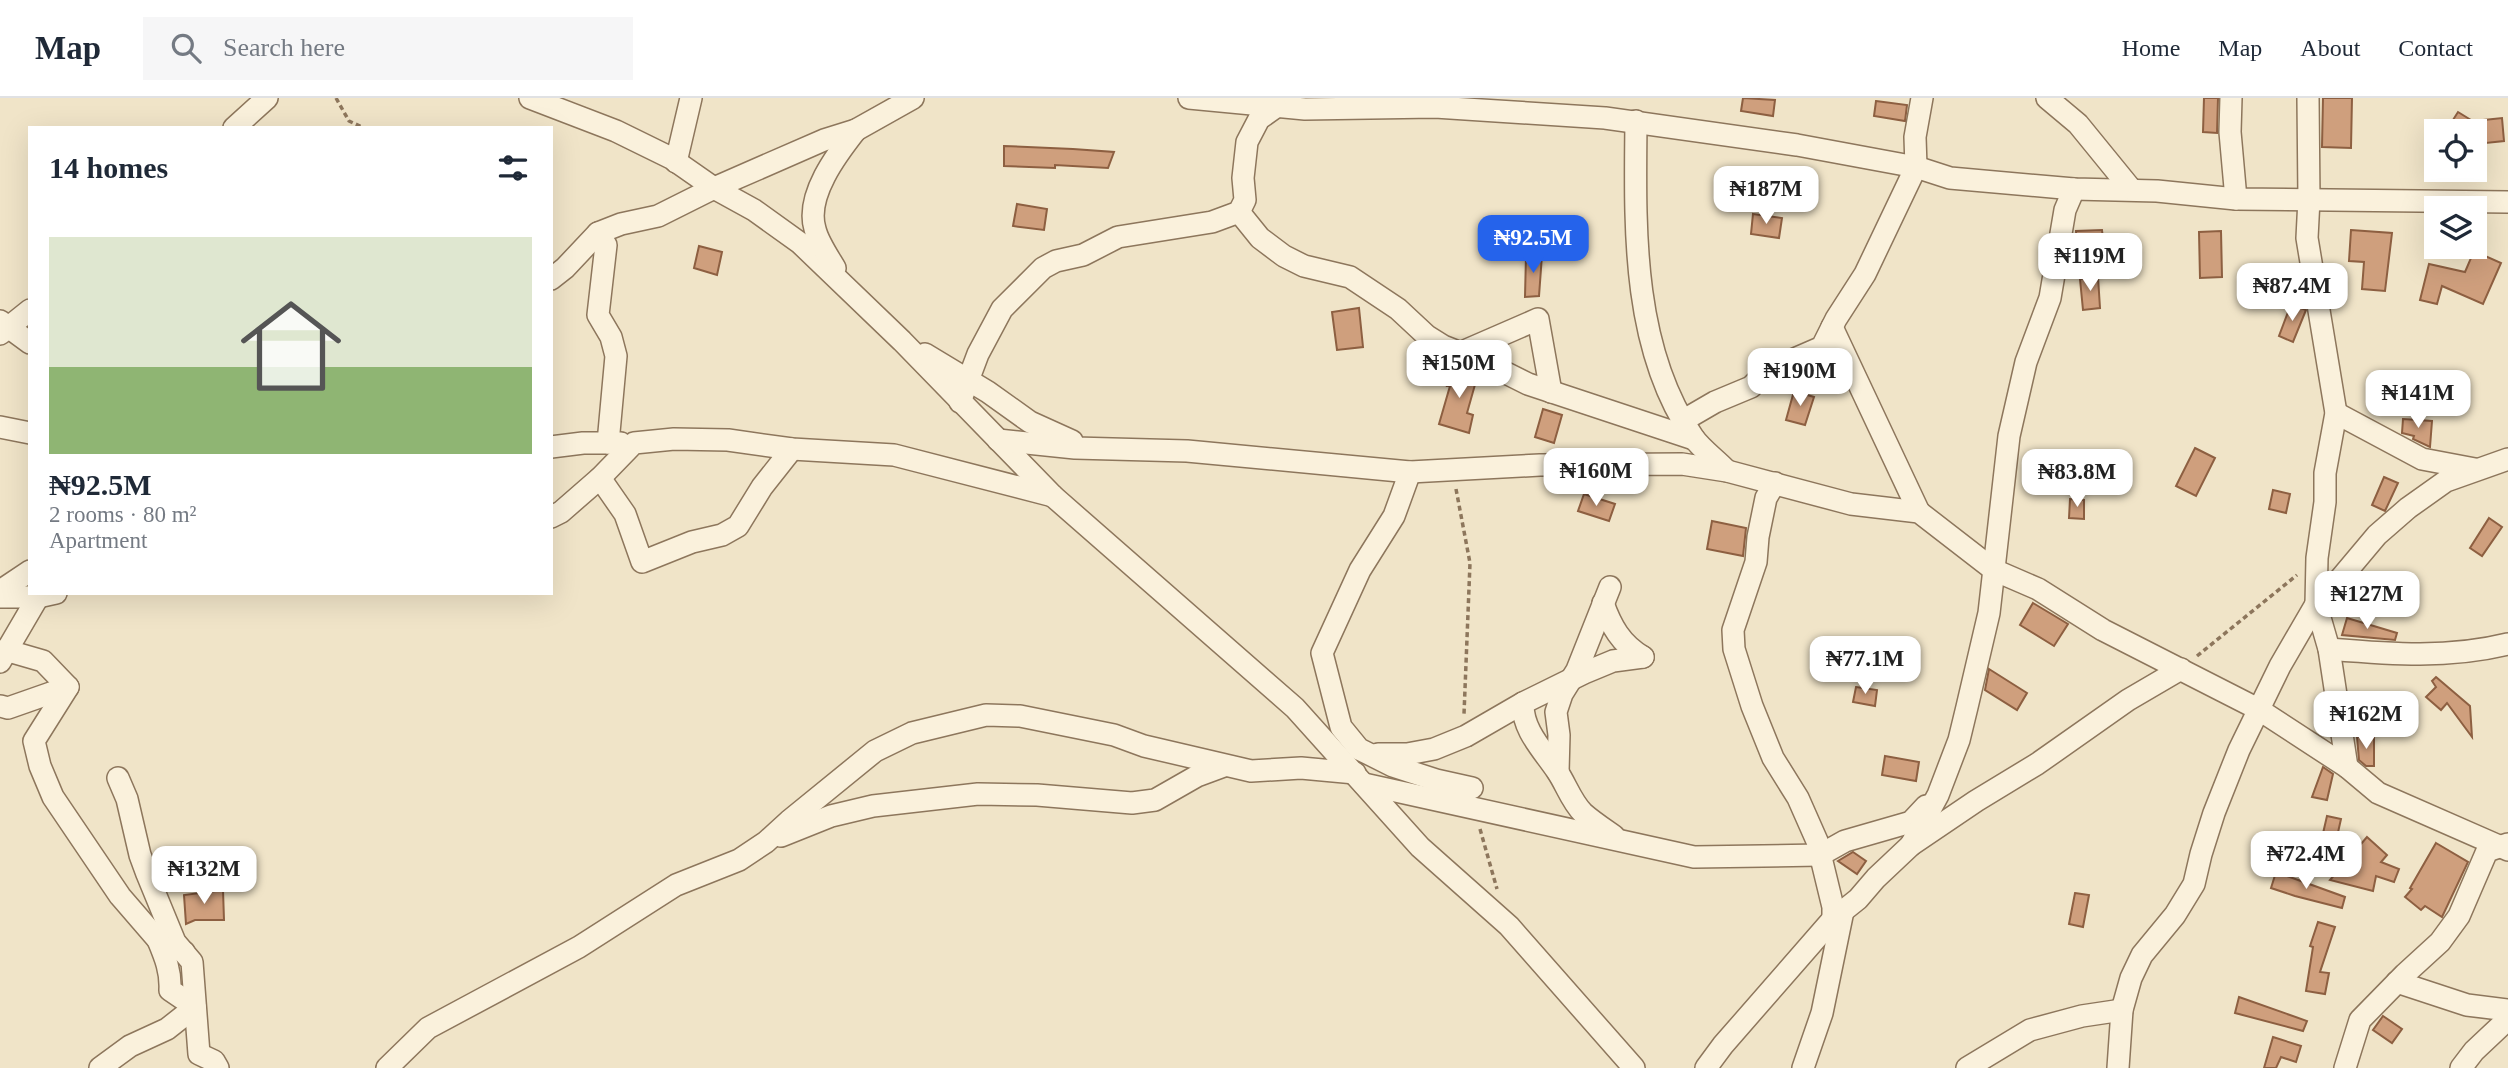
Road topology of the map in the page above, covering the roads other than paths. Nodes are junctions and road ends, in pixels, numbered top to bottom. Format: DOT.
graph roads {
  1 [pos="267,98"];
  2 [pos="530,98"];
  3 [pos="691,98"];
  4 [pos="913,98"];
  5 [pos="1189,98"];
  6 [pos="1922,98"];
  7 [pos="2047,98"];
  8 [pos="2231,98"];
  9 [pos="2308,98"];
  10 [pos="1276,107"];
  11 [pos="1636,121"];
  12 [pos="236,126"];
  13 [pos="856,130"];
  14 [pos="676,162"];
  15 [pos="1916,167"];
  16 [pos="714,188"];
  17 [pos="2074,189"];
  18 [pos="2132,189"];
  19 [pos="2236,199"];
  20 [pos="2309,199"];
  21 [pos="2508,201"];
  22 [pos="1239,212"];
  23 [pos="598,233"];
  24 [pos="553,277"];
  25 [pos="844,283"];
  26 [pos="28,311"];
  27 [pos="1832,327"];
  28 [pos="3,328"];
  29 [pos="902,341"];
  30 [pos="28,342"];
  31 [pos="1460,353"];
  32 [pos="967,379"];
  33 [pos="1551,392"];
  34 [pos="960,402"];
  35 [pos="2336,413"];
  36 [pos="0,428"];
  37 [pos="1689,429"];
  38 [pos="28,433"];
  39 [pos="998,440"];
  40 [pos="608,443"];
  41 [pos="634,443"];
  42 [pos="553,447"];
  43 [pos="792,449"];
  44 [pos="1104,449"];
  45 [pos="2508,459"];
  46 [pos="2475,469"];
  47 [pos="1727,471"];
  48 [pos="1410,472"];
  49 [pos="600,478"];
  50 [pos="1775,483"];
  51 [pos="1054,496"];
  52 [pos="1919,512"];
  53 [pos="553,516"];
  54 [pos="1994,570"];
  55 [pos="28,572"];
  56 [pos="2,587"];
  57 [pos="28,592"];
  58 [pos="47,595"];
  59 [pos="2316,604"];
  60 [pos="2508,644"];
  61 [pos="2329,649"];
  62 [pos="2,655"];
  63 [pos="2180,669"];
  64 [pos="1570,681"];
  65 [pos="68,687"];
  66 [pos="1523,703"];
  67 [pos="0,706"];
  68 [pos="2258,709"];
  69 [pos="1359,749"];
  70 [pos="1225,766"];
  71 [pos="2347,767"];
  72 [pos="1558,772"];
  73 [pos="118,778"];
  74 [pos="1359,778"];
  75 [pos="1938,795"];
  76 [pos="1474,798"];
  77 [pos="1618,840"];
  78 [pos="766,842"];
  79 [pos="1911,845"];
  80 [pos="2505,847"];
  81 [pos="1820,855"];
  82 [pos="1838,915"];
  83 [pos="158,940"];
  84 [pos="184,952"];
  85 [pos="2397,982"];
  86 [pos="195,1006"];
  87 [pos="2122,1010"];
  88 [pos="2508,1010"];
  89 [pos="2508,1019"];
  90 [pos="194,1061"];
  91 [pos="100,1068"];
  92 [pos="218,1068"];
  93 [pos="387,1068"];
  94 [pos="1634,1068"];
  95 [pos="1706,1068"];
  96 [pos="1803,1068"];
  97 [pos="1968,1068"];
  98 [pos="2119,1068"];
  99 [pos="2345,1068"];
  100 [pos="2461,1068"];
  1 -- 12 [label="street"];
  2 -- 14 [label="street"];
  3 -- 14 [label="street"];
  4 -- 13 [label="street"];
  5 -- 10 [label="street"];
  6 -- 15 [label="street"];
  7 -- 18 [label="street"];
  8 -- 19 [label="street"];
  9 -- 20 [label="street"];
  10 -- 11 [label="street"];
  10 -- 22 [label="street"];
  11 -- 15 [label="street"];
  11 -- 37 [label="street"];
  13 -- 16 [label="street"];
  13 -- 25 [label="street"];
  14 -- 16 [label="street"];
  15 -- 17 [label="street"];
  15 -- 27 [label="street"];
  16 -- 23 [label="street"];
  16 -- 25 [label="street"];
  17 -- 18 [label="street"];
  17 -- 54 [label="street"];
  18 -- 19 [label="street"];
  19 -- 20 [label="street"];
  20 -- 21 [label="street"];
  20 -- 35 [label="street"];
  22 -- 31 [label="street"];
  22 -- 32 [label="street"];
  23 -- 24 [label="street"];
  23 -- 40 [label="street"];
  25 -- 29 [label="street"];
  26 -- 28 [label="street"];
  27 -- 37 [label="street"];
  27 -- 52 [label="street"];
  28 -- 30 [label="street"];
  29 -- 32 [label="street"];
  29 -- 34 [label="street"];
  31 -- 33 [label="street"];
  31 -- 33 [label="street"];
  32 -- 34 [label="street"];
  32 -- 44 [label="street"];
  33 -- 37 [label="street"];
  34 -- 39 [label="street"];
  35 -- 46 [label="street"];
  35 -- 59 [label="street"];
  36 -- 38 [label="street"];
  37 -- 47 [label="street"];
  39 -- 44 [label="street"];
  39 -- 51 [label="street"];
  40 -- 41 [label="street"];
  40 -- 42 [label="street"];
  41 -- 43 [label="street"];
  41 -- 49 [label="street"];
  43 -- 49 [label="street"];
  43 -- 51 [label="street"];
  44 -- 48 [label="street"];
  45 -- 46 [label="street"];
  46 -- 59 [label="street"];
  47 -- 48 [label="street"];
  47 -- 50 [label="street"];
  48 -- 69 [label="street"];
  49 -- 53 [label="street"];
  50 -- 52 [label="street"];
  50 -- 81 [label="street"];
  51 -- 74 [label="street"];
  52 -- 54 [label="street"];
  54 -- 63 [label="street"];
  54 -- 75 [label="street"];
  55 -- 56 [label="street"];
  56 -- 57 [label="street"];
  58 -- 62 [label="street"];
  59 -- 61 [label="street"];
  59 -- 68 [label="street"];
  60 -- 61 [label="street"];
  61 -- 71 [label="street"];
  62 -- 65 [label="street"];
  63 -- 68 [label="street"];
  63 -- 79 [label="street"];
  64 -- 64 [label="street"];
  64 -- 66 [label="street"];
  64 -- 72 [label="street"];
  65 -- 67 [label="street"];
  65 -- 83 [label="street"];
  66 -- 69 [label="street"];
  66 -- 72 [label="street"];
  68 -- 71 [label="street"];
  68 -- 87 [label="street"];
  69 -- 76 [label="street"];
  70 -- 74 [label="street"];
  70 -- 78 [label="street"];
  70 -- 78 [label="street"];
  71 -- 80 [label="street"];
  72 -- 77 [label="street"];
  73 -- 84 [label="street"];
  74 -- 76 [label="street"];
  74 -- 94 [label="street"];
  75 -- 79 [label="street"];
  75 -- 81 [label="street"];
  76 -- 77 [label="street"];
  77 -- 81 [label="street"];
  78 -- 93 [label="street"];
  79 -- 82 [label="street"];
  80 -- 85 [label="street"];
  81 -- 82 [label="street"];
  82 -- 95 [label="street"];
  82 -- 96 [label="street"];
  83 -- 84 [label="street"];
  83 -- 86 [label="street"];
  84 -- 86 [label="street"];
  85 -- 88 [label="street"];
  85 -- 99 [label="street"];
  86 -- 90 [label="street"];
  86 -- 91 [label="street"];
  87 -- 97 [label="street"];
  87 -- 98 [label="street"];
  89 -- 100 [label="street"];
  90 -- 92 [label="street"];
}
